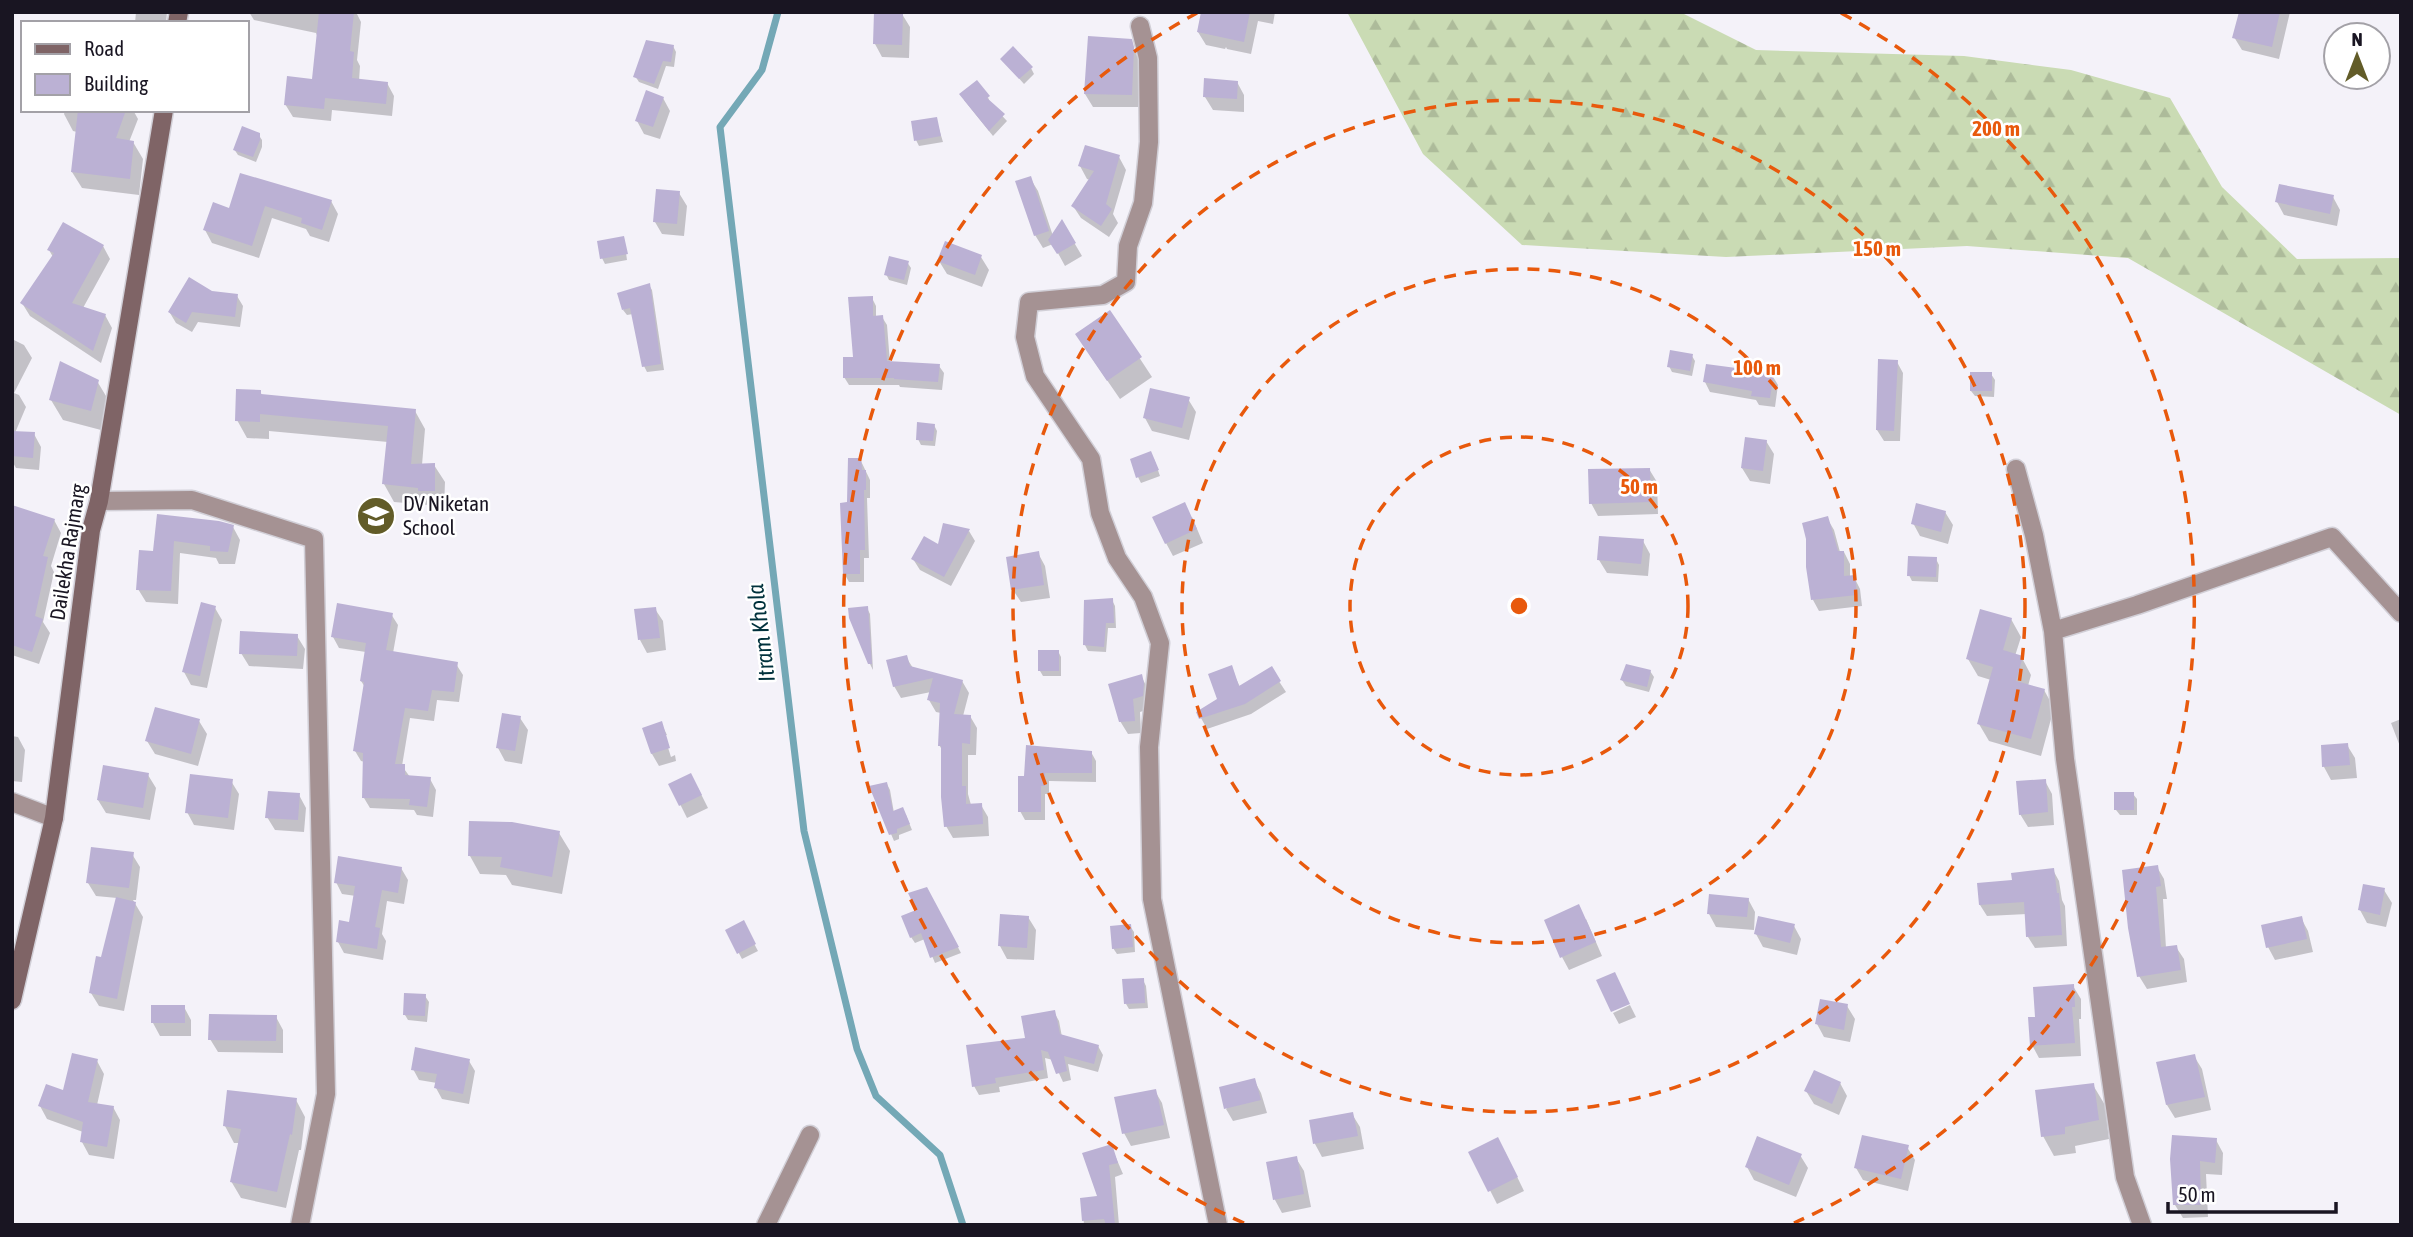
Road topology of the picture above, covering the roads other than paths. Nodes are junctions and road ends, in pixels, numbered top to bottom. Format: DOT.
graph roads {
  1 [pos="1140,26"];
  2 [pos="164,112"];
  3 [pos="2016,469"];
  4 [pos="99,500"];
  5 [pos="2401,613"];
  6 [pos="2053,631"];
  7 [pos="12,802"];
  8 [pos="54,818"];
  9 [pos="12,1000"];
  10 [pos="810,1135"];
  11 [pos="300,1225"];
  12 [pos="766,1225"];
  13 [pos="1219,1225"];
  14 [pos="2142,1225"];
  1 -- 13 [label="street"];
  2 -- 4 [label="main road, Dailekha Rajmarg"];
  3 -- 6 [label="street"];
  4 -- 8 [label="main road, Dailekha Rajmarg"];
  4 -- 11 [label="street"];
  5 -- 6 [label="street"];
  6 -- 14 [label="street"];
  7 -- 8 [label="street"];
  8 -- 9 [label="main road, Dailekha Rajmarg"];
  10 -- 12 [label="street"];
}
